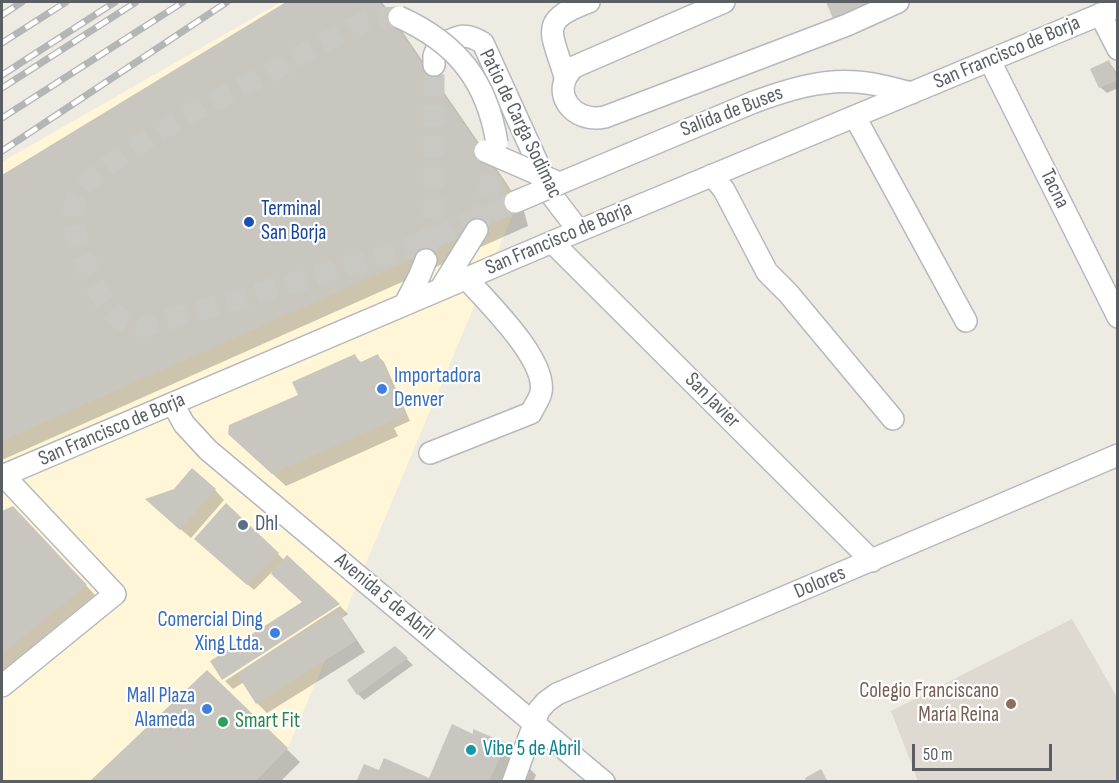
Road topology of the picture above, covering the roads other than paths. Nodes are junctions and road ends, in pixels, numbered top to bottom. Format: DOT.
graph roads {
  1 [pos="589,2"];
  2 [pos="724,2"];
  3 [pos="898,2"];
  4 [pos="1109,11"];
  5 [pos="399,17"];
  6 [pos="1118,49"];
  7 [pos="990,60"];
  8 [pos="434,65"];
  9 [pos="565,77"];
  10 [pos="912,93"];
  11 [pos="855,117"];
  12 [pos="712,176"];
  13 [pos="559,183"];
  14 [pos="514,202"];
  15 [pos="477,230"];
  16 [pos="579,231"];
  17 [pos="552,242"];
  18 [pos="426,260"];
  19 [pos="466,278"];
  20 [pos="441,288"];
  21 [pos="405,304"];
  22 [pos="1118,317"];
  23 [pos="966,321"];
  24 [pos="173,404"];
  25 [pos="893,419"];
  26 [pos="430,453"];
  27 [pos="1118,454"];
  28 [pos="2,476"];
  29 [pos="872,561"];
  30 [pos="2,686"];
  31 [pos="534,723"];
  32 [pos="513,782"];
  33 [pos="604,782"];
  1 -- 9 [label="street"];
  2 -- 9 [label="street"];
  3 -- 9 [label="street"];
  4 -- 6 [label="street"];
  4 -- 7 [label="street, San Francisco de Borja"];
  5 -- 13 [label="street, bridge"];
  7 -- 10 [label="street, San Francisco de Borja"];
  7 -- 22 [label="street, Tacna"];
  8 -- 16 [label="street, Patio de Carga Sodimac"];
  10 -- 11 [label="street, San Francisco de Borja"];
  10 -- 13 [label="street, Salida de Buses, bridge"];
  11 -- 12 [label="street, San Francisco de Borja"];
  11 -- 23 [label="street"];
  12 -- 16 [label="street, San Francisco de Borja"];
  12 -- 25 [label="street"];
  13 -- 14 [label="street, Salida de Buses, bridge"];
  15 -- 20 [label="street"];
  16 -- 17 [label="street, San Francisco de Borja"];
  17 -- 19 [label="street, San Francisco de Borja"];
  17 -- 29 [label="street, San Javier"];
  18 -- 21 [label="street"];
  19 -- 20 [label="street, San Francisco de Borja"];
  19 -- 26 [label="street"];
  20 -- 21 [label="street, San Francisco de Borja"];
  21 -- 24 [label="street, San Francisco de Borja"];
  24 -- 28 [label="street, San Francisco de Borja"];
  24 -- 31 [label="street, Avenida 5 de Abril"];
  27 -- 29 [label="street, Dolores"];
  28 -- 30 [label="street"];
  29 -- 31 [label="street, Dolores"];
  31 -- 32 [label="street, Dolores"];
  31 -- 33 [label="street, Avenida 5 de Abril"];
}
